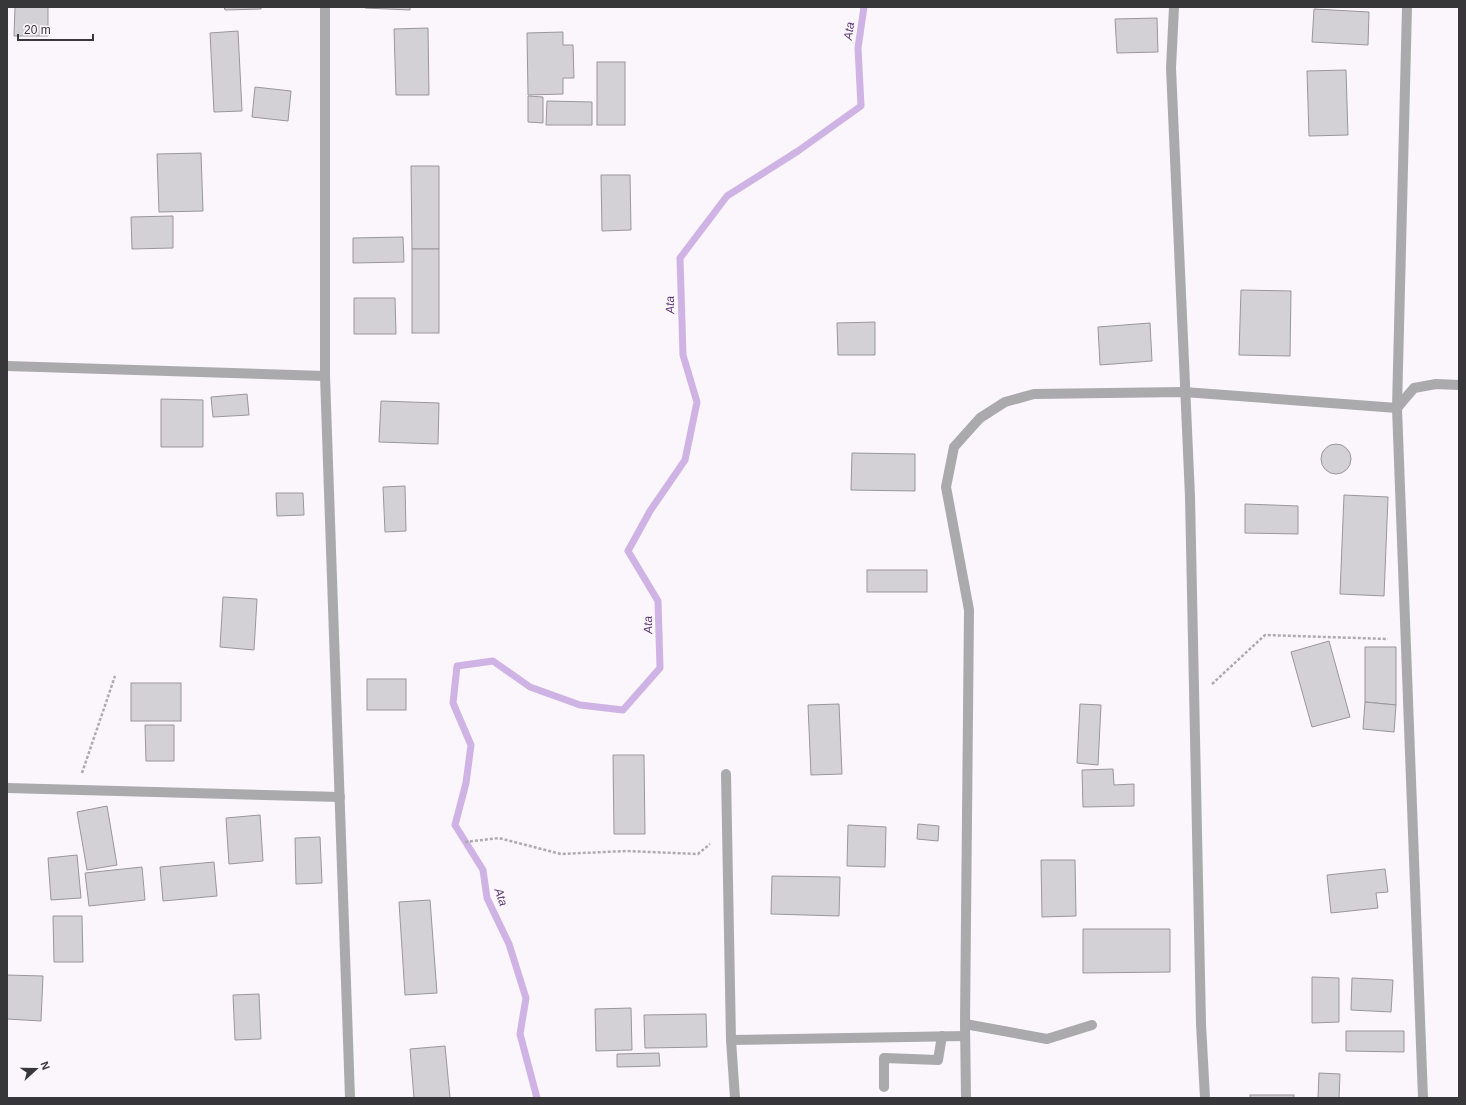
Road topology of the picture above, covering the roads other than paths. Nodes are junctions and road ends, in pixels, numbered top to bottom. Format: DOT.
graph roads {
  1 [pos="325,7"];
  2 [pos="1174,7"];
  3 [pos="1407,7"];
  4 [pos="7,366"];
  5 [pos="325,376"];
  6 [pos="1459,385"];
  7 [pos="1184,392"];
  8 [pos="1397,408"];
  9 [pos="726,774"];
  10 [pos="7,788"];
  11 [pos="340,797"];
  12 [pos="965,1024"];
  13 [pos="1092,1025"];
  14 [pos="942,1036"];
  15 [pos="965,1036"];
  16 [pos="731,1040"];
  17 [pos="884,1087"];
  18 [pos="350,1098"];
  19 [pos="735,1098"];
  20 [pos="966,1098"];
  21 [pos="1204,1098"];
  22 [pos="1422,1098"];
  1 -- 5 [label="street"];
  2 -- 7 [label="street"];
  3 -- 8 [label="street"];
  4 -- 5 [label="street"];
  5 -- 11 [label="street"];
  6 -- 8 [label="street"];
  7 -- 8 [label="street"];
  7 -- 12 [label="street"];
  7 -- 21 [label="street"];
  8 -- 22 [label="street"];
  9 -- 16 [label="street"];
  10 -- 11 [label="street"];
  11 -- 18 [label="street"];
  12 -- 13 [label="street"];
  12 -- 15 [label="street"];
  14 -- 15 [label="street"];
  14 -- 16 [label="street"];
  14 -- 17 [label="street"];
  15 -- 20 [label="street"];
  16 -- 19 [label="street"];
}
